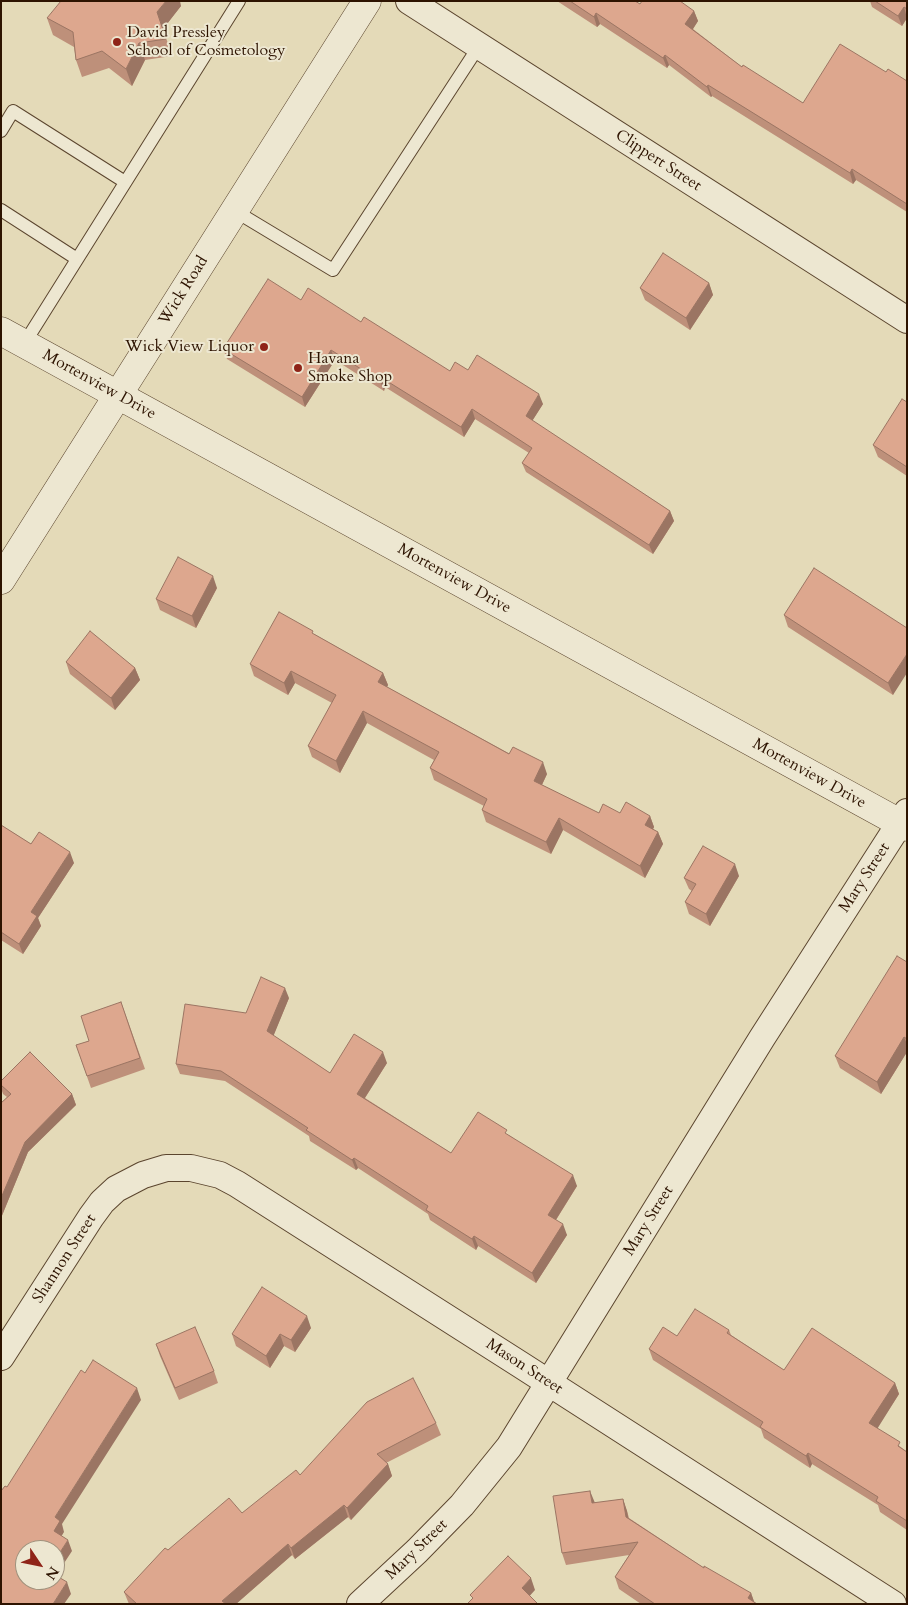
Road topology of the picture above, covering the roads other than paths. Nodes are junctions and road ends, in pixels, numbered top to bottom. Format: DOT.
graph roads {
  1 [pos="240,1"];
  2 [pos="367,1"];
  3 [pos="409,1"];
  4 [pos="479,46"];
  5 [pos="1,131"];
  6 [pos="125,182"];
  7 [pos="1,210"];
  8 [pos="235,211"];
  9 [pos="77,259"];
  10 [pos="907,320"];
  11 [pos="13,338"];
  12 [pos="118,396"];
  13 [pos="1,580"];
  14 [pos="904,821"];
  15 [pos="143,1175"];
  16 [pos="1,1357"];
  17 [pos="549,1382"];
  18 [pos="360,1604"];
  19 [pos="893,1604"];
  1 -- 6 [label="lane"];
  2 -- 8 [label="street, Wick Road"];
  3 -- 4 [label="street, Clippert Street"];
  4 -- 8 [label="lane"];
  4 -- 10 [label="street, Clippert Street"];
  5 -- 6 [label="lane"];
  6 -- 9 [label="lane"];
  7 -- 9 [label="lane"];
  8 -- 12 [label="street, Wick Road"];
  9 -- 11 [label="lane"];
  11 -- 12 [label="street, Mortenview Drive"];
  12 -- 13 [label="street, Wick Road"];
  12 -- 14 [label="street, Mortenview Drive"];
  14 -- 17 [label="street, Mary Street"];
  15 -- 16 [label="street, Shannon Street"];
  15 -- 17 [label="street, Mason Street"];
  17 -- 18 [label="street, Mary Street"];
  17 -- 19 [label="street, Mason Street"];
}
